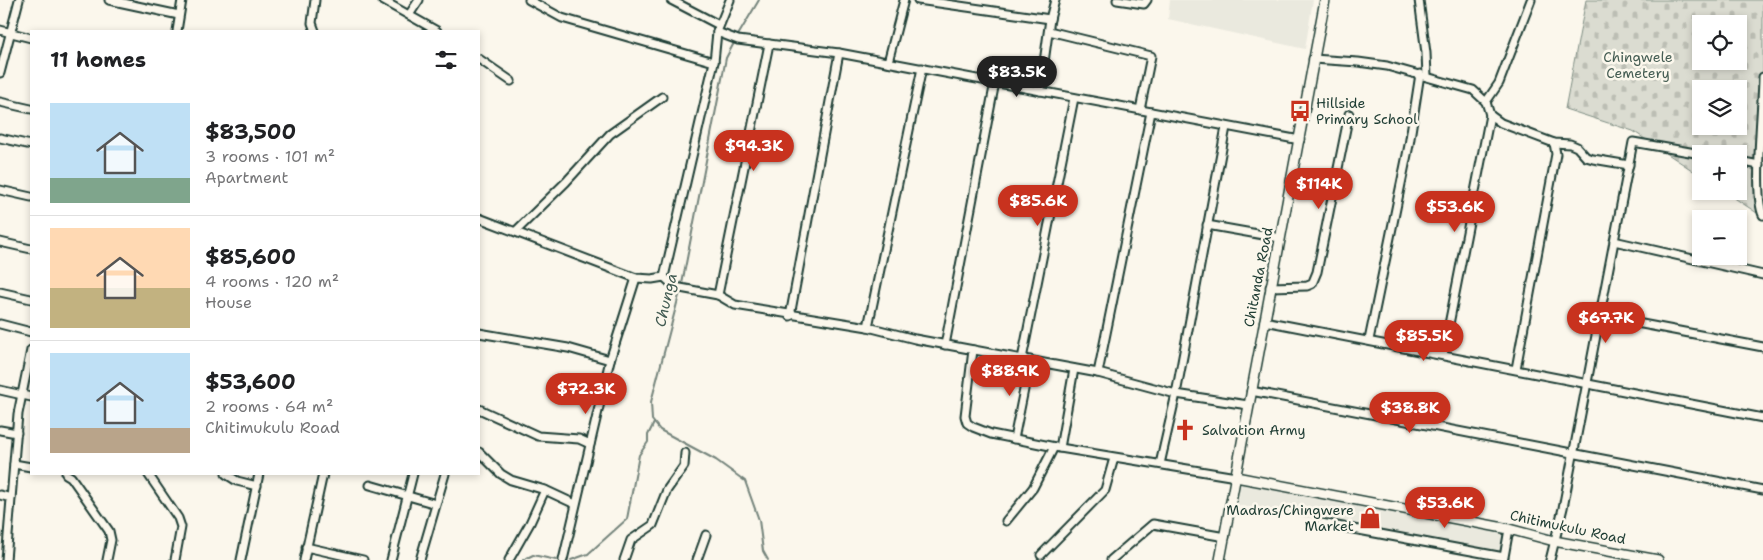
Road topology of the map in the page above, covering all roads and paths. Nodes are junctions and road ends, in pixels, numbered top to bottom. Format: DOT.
graph roads {
  1 [pos="19,0"];
  2 [pos="109,0"];
  3 [pos="182,0"];
  4 [pos="314,0"];
  5 [pos="382,0"];
  6 [pos="419,0"];
  7 [pos="529,0"];
  8 [pos="671,0"];
  9 [pos="730,0"];
  10 [pos="904,0"];
  11 [pos="918,0"];
  12 [pos="1055,0"];
  13 [pos="1117,0"];
  14 [pos="1147,0"];
  15 [pos="1325,0"];
  16 [pos="1419,0"];
  17 [pos="1531,0"];
  18 [pos="179,15"];
  19 [pos="410,15"];
  20 [pos="1050,20"];
  21 [pos="718,28"];
  22 [pos="0,30"];
  23 [pos="177,30"];
  24 [pos="315,30"];
  25 [pos="435,30"];
  26 [pos="1049,31"];
  27 [pos="11,33"];
  28 [pos="30,38"];
  29 [pos="770,44"];
  30 [pos="839,53"];
  31 [pos="1313,59"];
  32 [pos="480,60"];
  33 [pos="714,62"];
  34 [pos="888,62"];
  35 [pos="922,68"];
  36 [pos="0,73"];
  37 [pos="1424,75"];
  38 [pos="1763,77"];
  39 [pos="511,81"];
  40 [pos="995,82"];
  41 [pos="1040,91"];
  42 [pos="662,97"];
  43 [pos="1074,98"];
  44 [pos="0,102"];
  45 [pos="1486,102"];
  46 [pos="30,109"];
  47 [pos="1140,110"];
  48 [pos="1151,112"];
  49 [pos="1348,114"];
  50 [pos="1490,115"];
  51 [pos="1226,127"];
  52 [pos="0,138"];
  53 [pos="1300,140"];
  54 [pos="1554,143"];
  55 [pos="30,145"];
  56 [pos="1692,152"];
  57 [pos="1747,163"];
  58 [pos="1629,164"];
  59 [pos="1759,165"];
  60 [pos="0,190"];
  61 [pos="30,197"];
  62 [pos="1763,214"];
  63 [pos="480,218"];
  64 [pos="1207,225"];
  65 [pos="516,231"];
  66 [pos="1280,238"];
  67 [pos="1614,241"];
  68 [pos="0,242"];
  69 [pos="30,249"];
  70 [pos="1763,275"];
  71 [pos="664,276"];
  72 [pos="636,278"];
  73 [pos="1270,287"];
  74 [pos="0,292"];
  75 [pos="718,295"];
  76 [pos="30,299"];
  77 [pos="790,316"];
  78 [pos="1600,316"];
  79 [pos="1264,321"];
  80 [pos="0,324"];
  81 [pos="868,327"];
  82 [pos="30,332"];
  83 [pos="480,333"];
  84 [pos="1369,340"];
  85 [pos="945,345"];
  86 [pos="1763,346"];
  87 [pos="973,350"];
  88 [pos="30,355"];
  89 [pos="1443,355"];
  90 [pos="610,360"];
  91 [pos="1026,360"];
  92 [pos="1074,369"];
  93 [pos="1516,369"];
  94 [pos="1098,373"];
  95 [pos="1587,382"];
  96 [pos="0,390"];
  97 [pos="1251,391"];
  98 [pos="1176,394"];
  99 [pos="22,395"];
  100 [pos="30,397"];
  101 [pos="1248,405"];
  102 [pos="480,409"];
  103 [pos="1763,418"];
  104 [pos="0,430"];
  105 [pos="17,433"];
  106 [pos="1014,439"];
  107 [pos="590,444"];
  108 [pos="1057,448"];
  109 [pos="480,453"];
  110 [pos="686,453"];
  111 [pos="1573,455"];
  112 [pos="1114,458"];
  113 [pos="14,464"];
  114 [pos="1160,464"];
  115 [pos="30,466"];
  116 [pos="68,475"];
  117 [pos="149,475"];
  118 [pos="228,475"];
  119 [pos="259,475"];
  120 [pos="323,475"];
  121 [pos="413,475"];
  122 [pos="445,475"];
  123 [pos="1236,478"];
  124 [pos="370,485"];
  125 [pos="257,486"];
  126 [pos="545,490"];
  127 [pos="1763,490"];
  128 [pos="0,495"];
  129 [pos="407,495"];
  130 [pos="11,498"];
  131 [pos="436,504"];
  132 [pos="575,504"];
  133 [pos="1006,521"];
  134 [pos="1321,523"];
  135 [pos="1509,529"];
  136 [pos="706,535"];
  137 [pos="1225,537"];
  138 [pos="1554,541"];
  139 [pos="306,547"];
  140 [pos="1041,555"];
  141 [pos="8,560"];
  142 [pos="107,560"];
  143 [pos="175,560"];
  144 [pos="241,560"];
  145 [pos="304,560"];
  146 [pos="363,560"];
  147 [pos="391,560"];
  148 [pos="420,560"];
  149 [pos="509,560"];
  150 [pos="563,560"];
  151 [pos="624,560"];
  152 [pos="697,560"];
  153 [pos="1111,560"];
  154 [pos="1220,560"];
  155 [pos="1550,560"];
  156 [pos="1658,560"];
  1 -- 27 [label="street"];
  2 -- 18 [label="street"];
  3 -- 18 [label="street"];
  4 -- 24 [label="street"];
  5 -- 19 [label="street"];
  6 -- 19 [label="street"];
  7 -- 33 [label="street"];
  8 -- 21 [label="street"];
  9 -- 21 [label="street"];
  10 -- 34 [label="street"];
  11 -- 20 [label="street"];
  12 -- 20 [label="street"];
  13 -- 14 [label="street"];
  15 -- 31 [label="street, Chitanda Road"];
  16 -- 37 [label="street"];
  17 -- 45 [label="street"];
  18 -- 23 [label="street"];
  19 -- 25 [label="street"];
  20 -- 26 [label="street"];
  21 -- 29 [label="street"];
  21 -- 33 [label="street"];
  22 -- 27 [label="street"];
  26 -- 41 [label="street"];
  26 -- 47 [label="street"];
  27 -- 28 [label="street"];
  27 -- 36 [label="street"];
  29 -- 30 [label="street"];
  29 -- 75 [label="street"];
  30 -- 34 [label="street"];
  30 -- 77 [label="street"];
  31 -- 37 [label="street"];
  31 -- 53 [label="street, Chitanda Road"];
  32 -- 39 [label="street"];
  33 -- 71 [label="street"];
  34 -- 35 [label="street"];
  35 -- 40 [label="street"];
  35 -- 81 [label="street"];
  37 -- 45 [label="street"];
  37 -- 84 [label="street"];
  38 -- 59 [label="street"];
  40 -- 41 [label="street"];
  40 -- 85 [label="street"];
  41 -- 43 [label="street"];
  42 -- 65 [label="street"];
  43 -- 47 [label="street"];
  43 -- 91 [label="street"];
  44 -- 46 [label="street"];
  45 -- 50 [label="street"];
  47 -- 48 [label="street"];
  48 -- 51 [label="street"];
  48 -- 94 [label="street"];
  49 -- 73 [label="street"];
  50 -- 54 [label="street"];
  50 -- 89 [label="street"];
  51 -- 53 [label="street"];
  51 -- 64 [label="street"];
  52 -- 55 [label="street"];
  53 -- 66 [label="street, Chitanda Road"];
  54 -- 58 [label="street"];
  54 -- 93 [label="street"];
  56 -- 58 [label="street"];
  57 -- 59 [label="street"];
  58 -- 67 [label="street"];
  59 -- 62 [label="street"];
  60 -- 61 [label="street"];
  63 -- 65 [label="street"];
  64 -- 66 [label="street"];
  64 -- 98 [label="street"];
  65 -- 72 [label="street"];
  66 -- 73 [label="street, Chitanda Road"];
  67 -- 70 [label="street"];
  67 -- 78 [label="street"];
  68 -- 69 [label="street"];
  71 -- 72 [label="street"];
  71 -- 75 [label="street"];
  72 -- 90 [label="street"];
  73 -- 79 [label="street, Chitanda Road"];
  74 -- 76 [label="street"];
  75 -- 77 [label="street"];
  77 -- 81 [label="street"];
  78 -- 86 [label="street"];
  78 -- 95 [label="street"];
  79 -- 84 [label="street"];
  79 -- 97 [label="street, Chitanda Road"];
  80 -- 82 [label="street"];
  81 -- 85 [label="street"];
  83 -- 90 [label="street"];
  84 -- 89 [label="street"];
  85 -- 87 [label="street"];
  87 -- 91 [label="street"];
  87 -- 106 [label="street"];
  88 -- 99 [label="street"];
  89 -- 93 [label="street"];
  90 -- 107 [label="street"];
  91 -- 92 [label="street"];
  91 -- 106 [label="street"];
  92 -- 94 [label="street"];
  92 -- 108 [label="street"];
  93 -- 95 [label="street"];
  94 -- 98 [label="street"];
  95 -- 103 [label="street"];
  95 -- 111 [label="street"];
  96 -- 99 [label="street"];
  97 -- 101 [label="street, Chitanda Road"];
  97 -- 111 [label="street"];
  98 -- 101 [label="street"];
  98 -- 114 [label="street"];
  99 -- 100 [label="street"];
  99 -- 105 [label="street"];
  101 -- 123 [label="street, Chitanda Road"];
  102 -- 107 [label="street"];
  104 -- 105 [label="street"];
  105 -- 113 [label="street"];
  106 -- 108 [label="street"];
  107 -- 132 [label="street"];
  108 -- 112 [label="street"];
  108 -- 133 [label="street"];
  109 -- 126 [label="street"];
  110 -- 151 [label="street"];
  111 -- 127 [label="street"];
  111 -- 138 [label="street"];
  112 -- 114 [label="street"];
  112 -- 140 [label="street"];
  113 -- 115 [label="street"];
  113 -- 130 [label="street"];
  114 -- 123 [label="street"];
  116 -- 142 [label="street"];
  117 -- 143 [label="street"];
  118 -- 125 [label="street"];
  119 -- 125 [label="street"];
  120 -- 139 [label="street"];
  121 -- 129 [label="street"];
  122 -- 131 [label="street"];
  123 -- 135 [label="street, Chitimukulu Road"];
  123 -- 137 [label="street, Chitanda Road"];
  124 -- 129 [label="street"];
  125 -- 144 [label="street"];
  126 -- 132 [label="street"];
  126 -- 149 [label="street"];
  128 -- 130 [label="street"];
  129 -- 131 [label="street"];
  129 -- 147 [label="street"];
  130 -- 141 [label="street"];
  131 -- 148 [label="street"];
  132 -- 150 [label="street"];
  134 -- 135 [label="street"];
  135 -- 138 [label="street, Chitimukulu Road"];
  136 -- 152 [label="street"];
  137 -- 153 [label="street"];
  137 -- 154 [label="street, Chitanda Road"];
  138 -- 155 [label="street"];
  138 -- 156 [label="street, Chitimukulu Road"];
  139 -- 145 [label="street"];
  139 -- 146 [label="street"];
}
